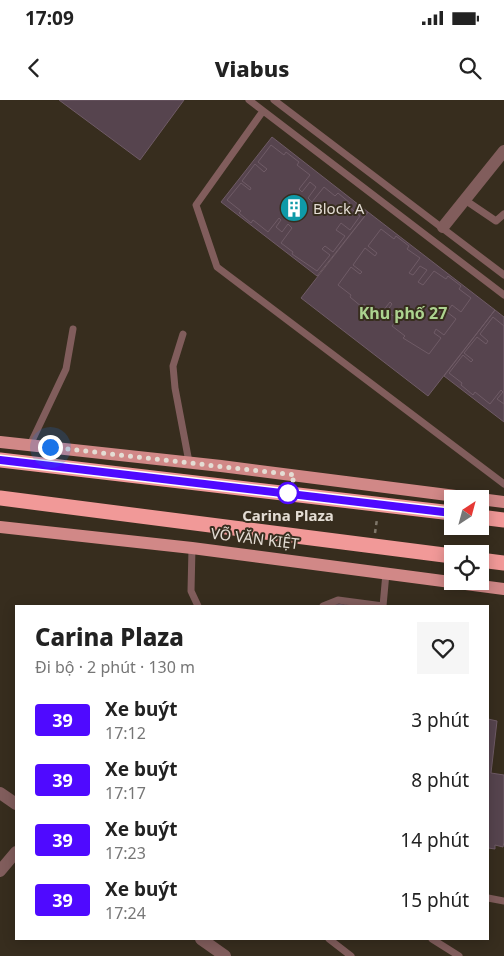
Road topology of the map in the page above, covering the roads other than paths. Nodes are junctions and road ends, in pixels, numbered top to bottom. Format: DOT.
graph roads {
  1 [pos="249,100"];
  2 [pos="274,100"];
  3 [pos="263,111"];
  4 [pos="504,151"];
  5 [pos="465,200"];
  6 [pos="504,214"];
  7 [pos="443,227"];
  8 [pos="504,274"];
  9 [pos="504,295"];
  10 [pos="73,329"];
  11 [pos="183,334"];
  12 [pos="0,442"];
  13 [pos="30,445"];
  14 [pos="0,460"];
  15 [pos="189,462"];
  16 [pos="504,484"];
  17 [pos="444,494"];
  18 [pos="0,498"];
  19 [pos="489,500"];
  20 [pos="504,502"];
  21 [pos="444,512"];
  22 [pos="489,518"];
  23 [pos="504,520"];
  24 [pos="0,527"];
  25 [pos="192,548"];
  26 [pos="444,555"];
  27 [pos="489,561"];
  28 [pos="504,563"];
  29 [pos="386,573"];
  30 [pos="504,589"];
  31 [pos="198,605"];
  32 [pos="326,605"];
  33 [pos="376,605"];
  34 [pos="383,605"];
  35 [pos="0,793"];
  36 [pos="15,803"];
  37 [pos="15,853"];
  38 [pos="0,871"];
  39 [pos="489,898"];
  40 [pos="504,901"];
  41 [pos="202,940"];
  42 [pos="330,940"];
  43 [pos="434,940"];
  44 [pos="225,956"];
  45 [pos="351,956"];
  46 [pos="459,956"];
  1 -- 3 [label="lane"];
  2 -- 7 [label="lane"];
  3 -- 9 [label="lane"];
  3 -- 16 [label="lane"];
  4 -- 5 [label="street"];
  5 -- 6 [label="lane"];
  5 -- 7 [label="street"];
  7 -- 8 [label="lane"];
  10 -- 13 [label="lane"];
  11 -- 15 [label="lane"];
  12 -- 13 [label="main road"];
  13 -- 15 [label="main road"];
  14 -- 21 [label="highway"];
  15 -- 17 [label="main road"];
  18 -- 26 [label="highway, VÕ VĂN KIỆT"];
  19 -- 20 [label="main road"];
  22 -- 23 [label="highway"];
  24 -- 25 [label="main road, VÕ VĂN KIỆT"];
  25 -- 29 [label="main road, VÕ VĂN KIỆT"];
  25 -- 31 [label="lane"];
  27 -- 28 [label="highway"];
  29 -- 30 [label="main road, VÕ VĂN KIỆT"];
  29 -- 34 [label="lane"];
  32 -- 33 [label="lane"];
  35 -- 36 [label="street"];
  37 -- 38 [label="street"];
  39 -- 40 [label="lane"];
  41 -- 44 [label="street"];
  42 -- 45 [label="lane"];
  43 -- 46 [label="lane"];
}
